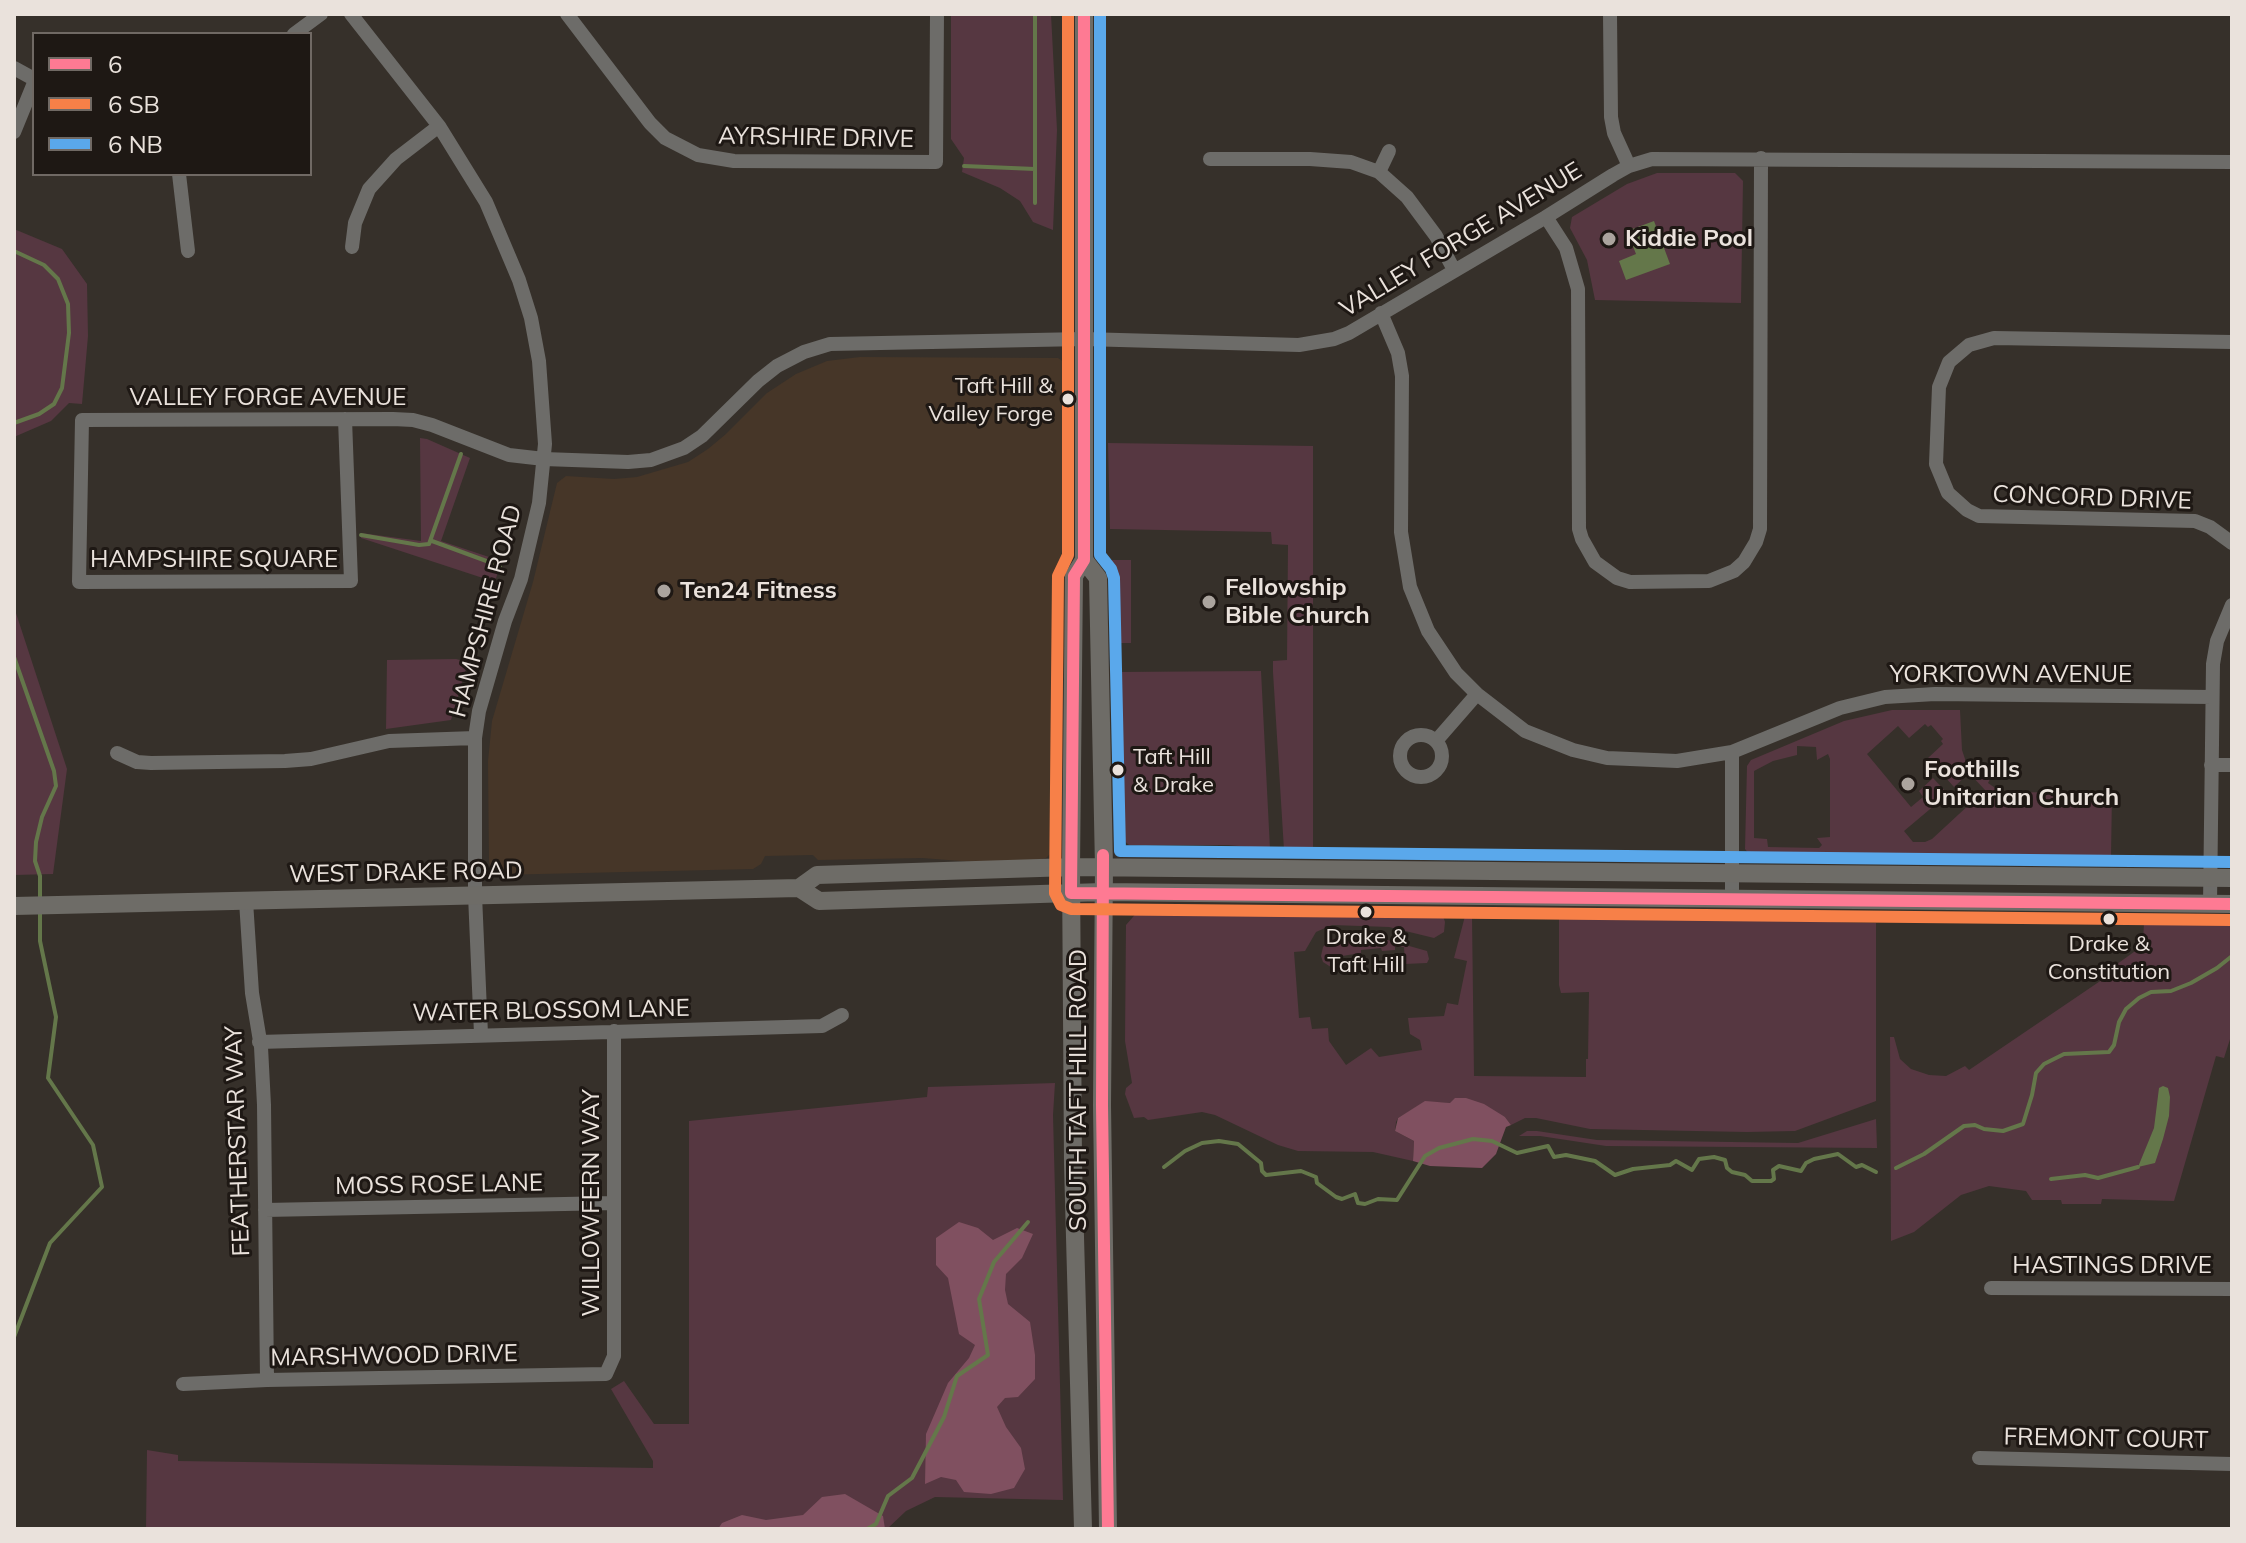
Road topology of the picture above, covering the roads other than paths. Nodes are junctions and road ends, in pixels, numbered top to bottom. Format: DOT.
graph roads {
  1 [pos="321,14"];
  2 [pos="351,14"];
  3 [pos="567,14"];
  4 [pos="937,14"];
  5 [pos="1084,14"];
  6 [pos="1610,14"];
  7 [pos="297,32"];
  8 [pos="14,68"];
  9 [pos="32,80"];
  10 [pos="32,86"];
  11 [pos="439,126"];
  12 [pos="14,132"];
  13 [pos="1389,151"];
  14 [pos="1761,158"];
  15 [pos="1210,159"];
  16 [pos="2232,162"];
  17 [pos="1629,166"];
  18 [pos="1379,172"];
  19 [pos="179,176"];
  20 [pos="1546,217"];
  21 [pos="352,247"];
  22 [pos="188,251"];
  23 [pos="1454,270"];
  24 [pos="1381,313"];
  25 [pos="1084,339"];
  26 [pos="2232,342"];
  27 [pos="345,419"];
  28 [pos="82,420"];
  29 [pos="544,459"];
  30 [pos="2232,543"];
  31 [pos="1084,560"];
  32 [pos="2232,605"];
  33 [pos="1477,694"];
  34 [pos="2212,697"];
  35 [pos="475,738"];
  36 [pos="1436,741"];
  37 [pos="1732,752"];
  38 [pos="117,753"];
  39 [pos="2211,765"];
  40 [pos="2232,765"];
  41 [pos="1071,867"];
  42 [pos="1104,867"];
  43 [pos="1733,872"];
  44 [pos="2210,878"];
  45 [pos="2232,878"];
  46 [pos="799,888"];
  47 [pos="1103,892"];
  48 [pos="1071,893"];
  49 [pos="475,895"];
  50 [pos="1732,898"];
  51 [pos="246,901"];
  52 [pos="2210,904"];
  53 [pos="2232,904"];
  54 [pos="18,906"];
  55 [pos="842,1015"];
  56 [pos="614,1031"];
  57 [pos="481,1034"];
  58 [pos="259,1042"];
  59 [pos="614,1203"];
  60 [pos="265,1210"];
  61 [pos="1991,1288"];
  62 [pos="2232,1289"];
  63 [pos="606,1374"];
  64 [pos="267,1380"];
  65 [pos="183,1384"];
  66 [pos="1979,1458"];
  67 [pos="2232,1464"];
  68 [pos="1083,1529"];
  69 [pos="1108,1529"];
  1 -- 7 [label="street"];
  2 -- 11 [label="street, HAMPSHIRE ROAD"];
  3 -- 4 [label="street, AYRSHIRE DRIVE"];
  5 -- 25 [label="main road, SOUTH TAFT HILL ROAD"];
  6 -- 17 [label="street"];
  8 -- 9 [label="street"];
  10 -- 12 [label="street"];
  11 -- 21 [label="street"];
  11 -- 29 [label="street, HAMPSHIRE ROAD"];
  13 -- 18 [label="street"];
  14 -- 16 [label="street, VALLEY FORGE AVENUE"];
  14 -- 17 [label="street, VALLEY FORGE AVENUE"];
  14 -- 20 [label="street"];
  15 -- 18 [label="street"];
  17 -- 20 [label="street, VALLEY FORGE AVENUE"];
  18 -- 23 [label="street"];
  19 -- 22 [label="street"];
  20 -- 23 [label="street, VALLEY FORGE AVENUE"];
  23 -- 24 [label="street, VALLEY FORGE AVENUE"];
  24 -- 25 [label="street, VALLEY FORGE AVENUE"];
  24 -- 33 [label="street, YORKTOWN AVENUE"];
  25 -- 29 [label="street, VALLEY FORGE AVENUE"];
  25 -- 31 [label="main road, SOUTH TAFT HILL ROAD"];
  26 -- 30 [label="street, CONCORD DRIVE"];
  27 -- 28 [label="street, VALLEY FORGE AVENUE"];
  27 -- 28 [label="street, HAMPSHIRE SQUARE"];
  27 -- 29 [label="street, VALLEY FORGE AVENUE"];
  29 -- 35 [label="street, HAMPSHIRE ROAD"];
  31 -- 41 [label="main road, SOUTH TAFT HILL ROAD"];
  31 -- 42 [label="main road, SOUTH TAFT HILL ROAD"];
  32 -- 34 [label="street"];
  33 -- 36 [label="street"];
  33 -- 37 [label="street, YORKTOWN AVENUE"];
  34 -- 37 [label="street, YORKTOWN AVENUE"];
  34 -- 39 [label="street"];
  35 -- 38 [label="street"];
  35 -- 49 [label="street, HAMPSHIRE ROAD"];
  37 -- 43 [label="street"];
  39 -- 40 [label="street"];
  39 -- 44 [label="street"];
  41 -- 42 [label="main road, WEST DRAKE ROAD"];
  41 -- 46 [label="main road, WEST DRAKE ROAD"];
  41 -- 48 [label="main road, SOUTH TAFT HILL ROAD"];
  42 -- 43 [label="main road, WEST DRAKE ROAD"];
  42 -- 47 [label="main road, SOUTH TAFT HILL ROAD"];
  43 -- 44 [label="main road, WEST DRAKE ROAD"];
  43 -- 50 [label="street"];
  44 -- 45 [label="main road, WEST DRAKE ROAD"];
  44 -- 52 [label="street"];
  46 -- 48 [label="main road, WEST DRAKE ROAD"];
  46 -- 49 [label="main road, WEST DRAKE ROAD"];
  47 -- 48 [label="main road, WEST DRAKE ROAD"];
  47 -- 50 [label="main road, WEST DRAKE ROAD"];
  47 -- 69 [label="main road, SOUTH TAFT HILL ROAD"];
  48 -- 68 [label="main road, SOUTH TAFT HILL ROAD"];
  49 -- 51 [label="main road, WEST DRAKE ROAD"];
  49 -- 57 [label="street, HAMPSHIRE ROAD"];
  50 -- 52 [label="main road, WEST DRAKE ROAD"];
  51 -- 54 [label="main road, WEST DRAKE ROAD"];
  51 -- 58 [label="street, FEATHERSTAR WAY"];
  52 -- 53 [label="main road, WEST DRAKE ROAD"];
  55 -- 56 [label="street, WATER BLOSSOM LANE"];
  56 -- 57 [label="street, WATER BLOSSOM LANE"];
  56 -- 59 [label="street, WILLOWFERN WAY"];
  57 -- 58 [label="street, WATER BLOSSOM LANE"];
  58 -- 60 [label="street, FEATHERSTAR WAY"];
  59 -- 60 [label="street, MOSS ROSE LANE"];
  59 -- 63 [label="street, WILLOWFERN WAY"];
  60 -- 64 [label="street, FEATHERSTAR WAY"];
  61 -- 62 [label="street, HASTINGS DRIVE"];
  63 -- 64 [label="street, MARSHWOOD DRIVE"];
  64 -- 65 [label="street, MARSHWOOD DRIVE"];
  66 -- 67 [label="street, FREMONT COURT"];
}
